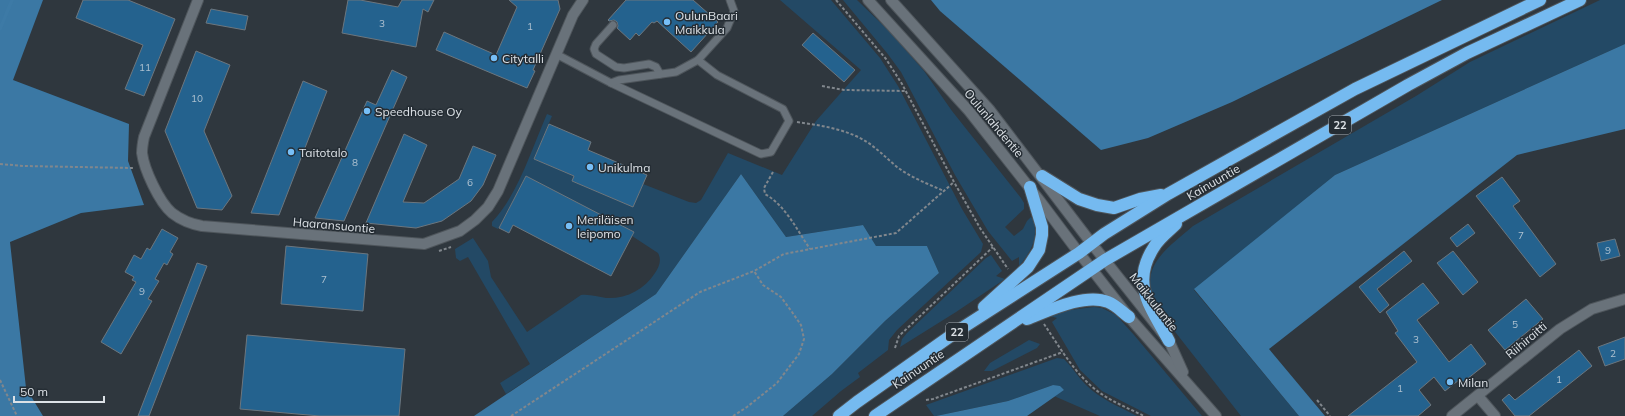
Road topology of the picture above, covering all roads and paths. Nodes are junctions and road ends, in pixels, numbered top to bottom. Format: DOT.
graph roads {
  1 [pos="198,0"];
  2 [pos="583,0"];
  3 [pos="730,0"];
  4 [pos="836,0"];
  5 [pos="868,0"];
  6 [pos="891,0"];
  7 [pos="1540,0"];
  8 [pos="1580,0"];
  9 [pos="613,24"];
  10 [pos="556,54"];
  11 [pos="698,60"];
  12 [pos="660,74"];
  13 [pos="611,83"];
  14 [pos="822,86"];
  15 [pos="906,91"];
  16 [pos="789,121"];
  17 [pos="132,161"];
  18 [pos="0,164"];
  19 [pos="145,165"];
  20 [pos="134,168"];
  21 [pos="773,172"];
  22 [pos="1042,176"];
  23 [pos="954,182"];
  24 [pos="1030,187"];
  25 [pos="944,191"];
  26 [pos="1168,194"];
  27 [pos="1187,212"];
  28 [pos="1092,244"];
  29 [pos="453,246"];
  30 [pos="993,247"];
  31 [pos="810,249"];
  32 [pos="435,252"];
  33 [pos="1079,253"];
  34 [pos="1105,260"];
  35 [pos="1092,269"];
  36 [pos="754,271"];
  37 [pos="1010,271"];
  38 [pos="1625,299"];
  39 [pos="1128,316"];
  40 [pos="1044,323"];
  41 [pos="1008,326"];
  42 [pos="959,330"];
  43 [pos="1169,341"];
  44 [pos="895,348"];
  45 [pos="1063,352"];
  46 [pos="0,380"];
  47 [pos="1187,381"];
  48 [pos="1478,396"];
  49 [pos="926,400"];
  50 [pos="1317,400"];
  51 [pos="17,416"];
  52 [pos="510,416"];
  53 [pos="733,416"];
  54 [pos="839,416"];
  55 [pos="876,416"];
  56 [pos="1144,416"];
  57 [pos="1216,416"];
  58 [pos="1330,416"];
  59 [pos="1452,416"];
  60 [pos="1495,416"];
  1 -- 19 [label="main road, Haaransuontie"];
  2 -- 10 [label="main road, Haaransuontie"];
  3 -- 11 [label="lane"];
  4 -- 15 [label="path"];
  5 -- 24 [label="main road, Oulunlahdentie"];
  6 -- 22 [label="main road, Oulunlahdentie"];
  7 -- 26 [label="highway, Kainuuntie / 22"];
  8 -- 27 [label="highway, Kainuuntie / 22"];
  9 -- 12 [label="lane"];
  10 -- 13 [label="lane"];
  10 -- 19 [label="main road, Haaransuontie"];
  11 -- 12 [label="lane"];
  11 -- 16 [label="lane"];
  12 -- 13 [label="lane"];
  13 -- 16 [label="lane"];
  14 -- 15 [label="path"];
  15 -- 23 [label="path"];
  16 -- 25 [label="path"];
  17 -- 20 [label="path"];
  18 -- 20 [label="path"];
  19 -- 20 [label="path"];
  21 -- 31 [label="path"];
  22 -- 26 [label="highway"];
  22 -- 28 [label="main road, Oulunlahdentie"];
  23 -- 25 [label="path"];
  23 -- 30 [label="path"];
  24 -- 33 [label="main road, Oulunlahdentie"];
  24 -- 42 [label="highway"];
  25 -- 31 [label="path"];
  26 -- 28 [label="highway, Kainuuntie / 22"];
  27 -- 34 [label="highway, Kainuuntie / 22"];
  27 -- 43 [label="highway"];
  28 -- 33 [label="highway, Kainuuntie / 22"];
  28 -- 34 [label="main road, Maikkulantie"];
  29 -- 32 [label="path"];
  30 -- 37 [label="path"];
  30 -- 44 [label="path"];
  31 -- 36 [label="path"];
  33 -- 35 [label="main road, Oulunlahdentie"];
  33 -- 42 [label="highway, Kainuuntie / 22"];
  34 -- 35 [label="highway, Kainuuntie / 22"];
  34 -- 43 [label="main road, Maikkulantie"];
  35 -- 39 [label="main road, Maikkulantie"];
  35 -- 41 [label="highway, Kainuuntie / 22"];
  36 -- 52 [label="path"];
  36 -- 53 [label="path"];
  38 -- 48 [label="main road, Riihiraitti"];
  39 -- 41 [label="highway"];
  39 -- 47 [label="main road, Maikkulantie"];
  40 -- 45 [label="path"];
  41 -- 55 [label="highway, Kainuuntie / 22"];
  42 -- 54 [label="highway, Kainuuntie / 22"];
  43 -- 47 [label="main road, Maikkulantie"];
  45 -- 49 [label="path"];
  45 -- 56 [label="path"];
  46 -- 51 [label="path"];
  47 -- 57 [label="main road, Maikkulantie"];
  48 -- 59 [label="main road, Riihiraitti"];
  48 -- 60 [label="main road"];
  50 -- 58 [label="path"];
}
